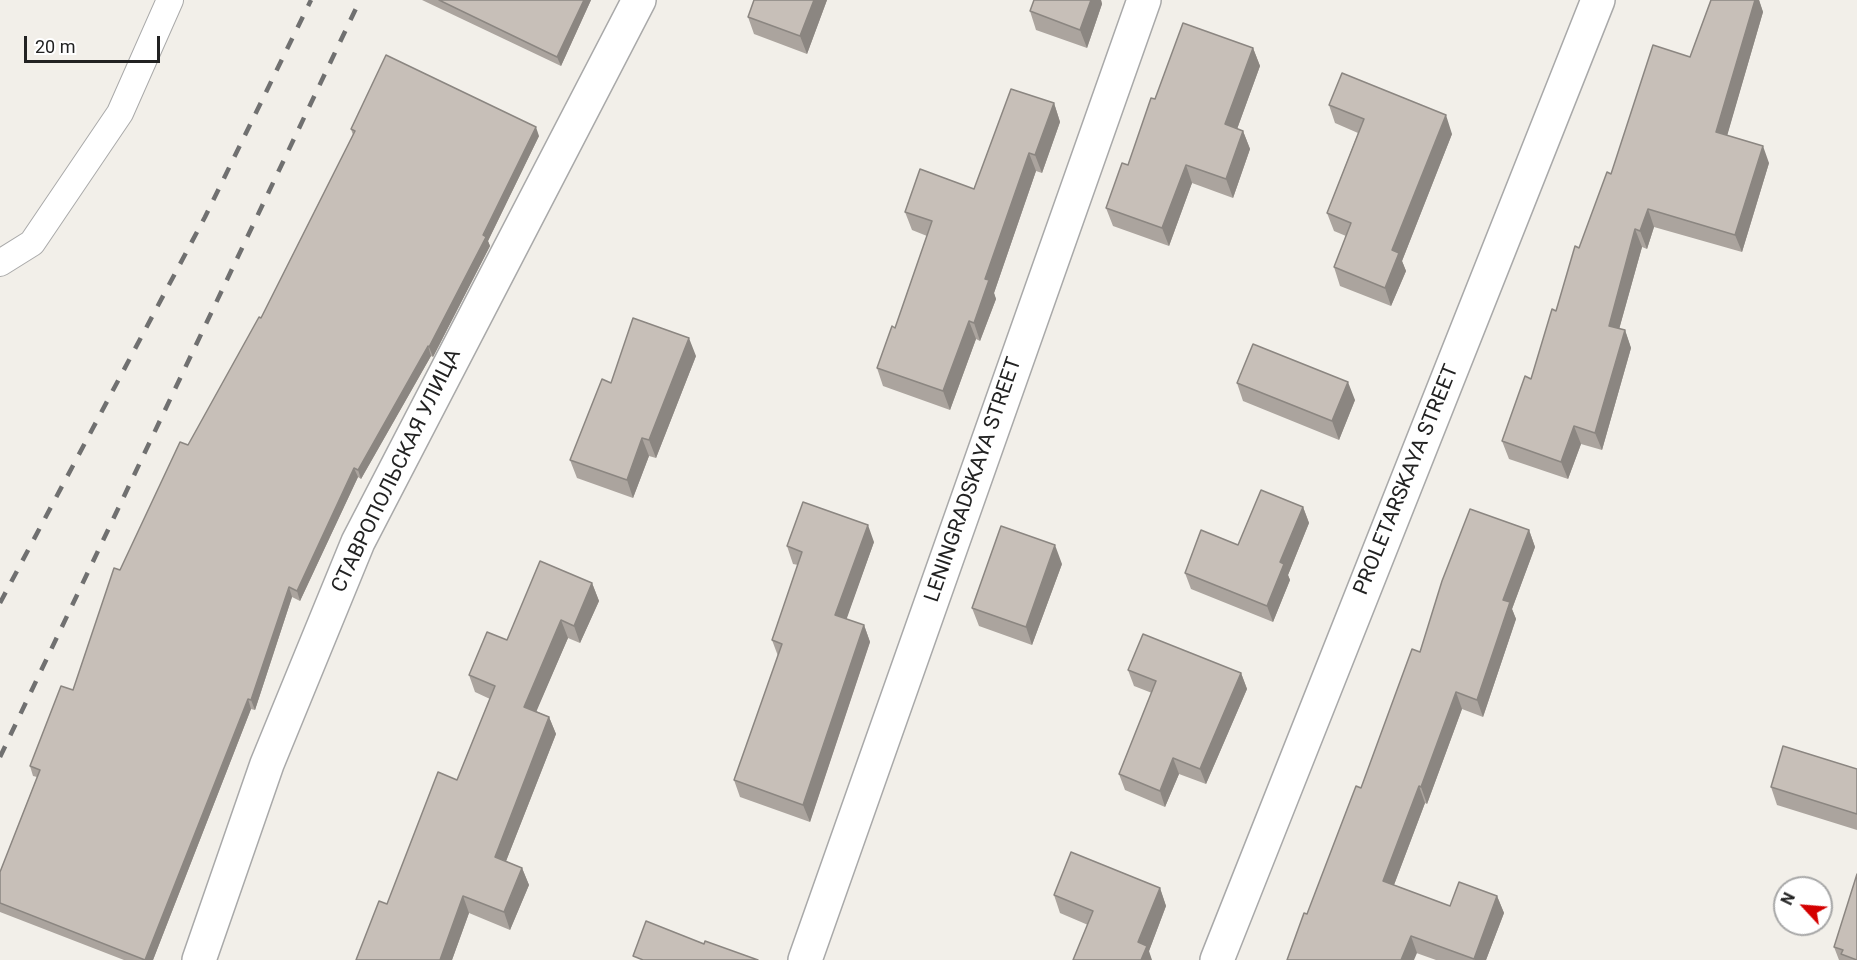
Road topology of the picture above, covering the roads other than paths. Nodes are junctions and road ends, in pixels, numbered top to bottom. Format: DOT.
graph roads {
  1 [pos="170,0"];
  2 [pos="639,0"];
  3 [pos="1144,0"];
  4 [pos="1598,0"];
  5 [pos="0,263"];
  6 [pos="199,960"];
  7 [pos="805,960"];
  8 [pos="1217,960"];
  1 -- 5 [label="lane"];
  2 -- 6 [label="street, СТАВРОПОЛЬСКАЯ УЛИЦА"];
  3 -- 7 [label="street, LENINGRADSKAYA STREET"];
  4 -- 8 [label="street, PROLETARSKAYA STREET"];
}
